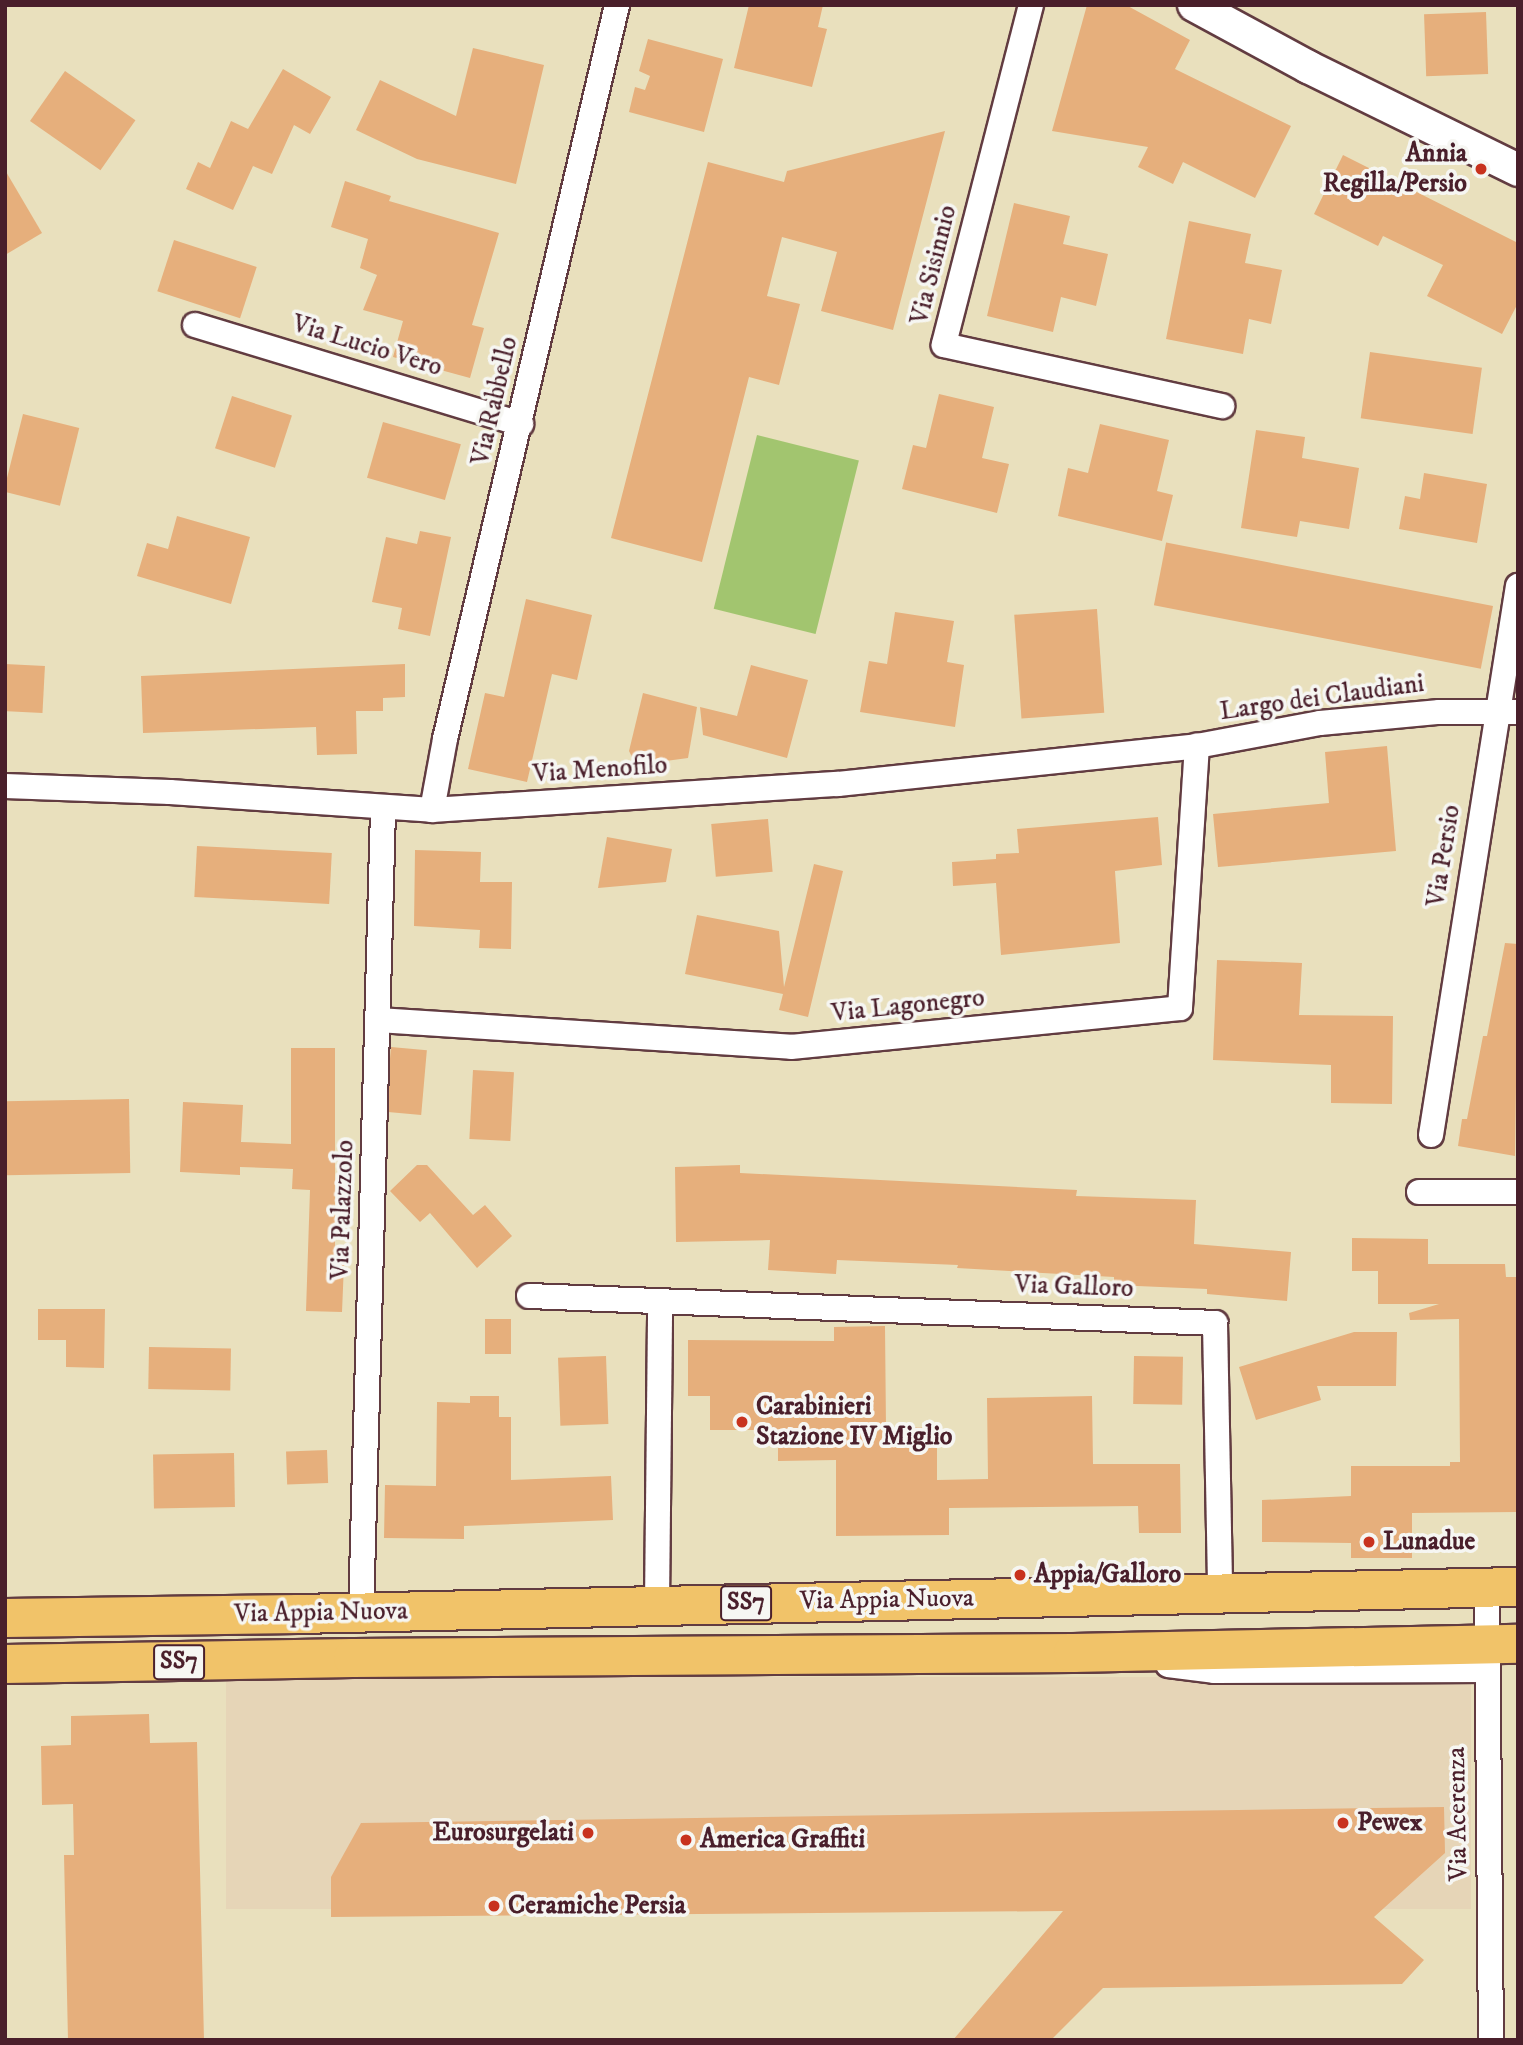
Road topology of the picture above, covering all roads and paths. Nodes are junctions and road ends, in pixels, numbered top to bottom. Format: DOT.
graph roads {
  1 [pos="617,5"];
  2 [pos="1031,5"];
  3 [pos="1195,5"];
  4 [pos="1518,170"];
  5 [pos="195,325"];
  6 [pos="1222,406"];
  7 [pos="521,424"];
  8 [pos="1518,586"];
  9 [pos="1507,712"];
  10 [pos="1197,746"];
  11 [pos="5,786"];
  12 [pos="383,808"];
  13 [pos="432,810"];
  14 [pos="378,1020"];
  15 [pos="1431,1135"];
  16 [pos="1419,1192"];
  17 [pos="1518,1192"];
  18 [pos="529,1297"];
  19 [pos="660,1301"];
  20 [pos="1502,1587"];
  21 [pos="1220,1594"];
  22 [pos="657,1604"];
  23 [pos="361,1613"];
  24 [pos="5,1618"];
  25 [pos="1497,1653"];
  26 [pos="5,1664"];
  27 [pos="1491,2040"];
  1 -- 7 [label="street, Via Rabbello"];
  2 -- 6 [label="street, Via Sisinnio"];
  3 -- 4 [label="street"];
  5 -- 7 [label="street, Via Lucio Vero"];
  7 -- 13 [label="street, Via Rabbello"];
  8 -- 9 [label="street, Via Persio"];
  9 -- 10 [label="street, Largo dei Claudiani"];
  9 -- 15 [label="street, Via Persio"];
  10 -- 13 [label="street, Via Menofilo"];
  10 -- 14 [label="street, Via Lagonegro"];
  11 -- 12 [label="street, Via Menofilo"];
  12 -- 13 [label="street, Via Menofilo"];
  12 -- 14 [label="street, Via Palazzolo"];
  14 -- 23 [label="street, Via Palazzolo"];
  16 -- 17 [label="street"];
  18 -- 19 [label="street, Via Galloro"];
  19 -- 21 [label="street, Via Galloro"];
  19 -- 22 [label="street"];
  20 -- 21 [label="main road, Via Appia Nuova / SS7"];
  20 -- 25 [label="street, Via Acerenza"];
  21 -- 22 [label="main road, Via Appia Nuova / SS7"];
  22 -- 23 [label="main road, Via Appia Nuova / SS7"];
  23 -- 24 [label="main road, Via Appia Nuova / SS7"];
  25 -- 26 [label="main road, Via Appia Nuova / SS7"];
  25 -- 27 [label="street, Via Acerenza"];
}
